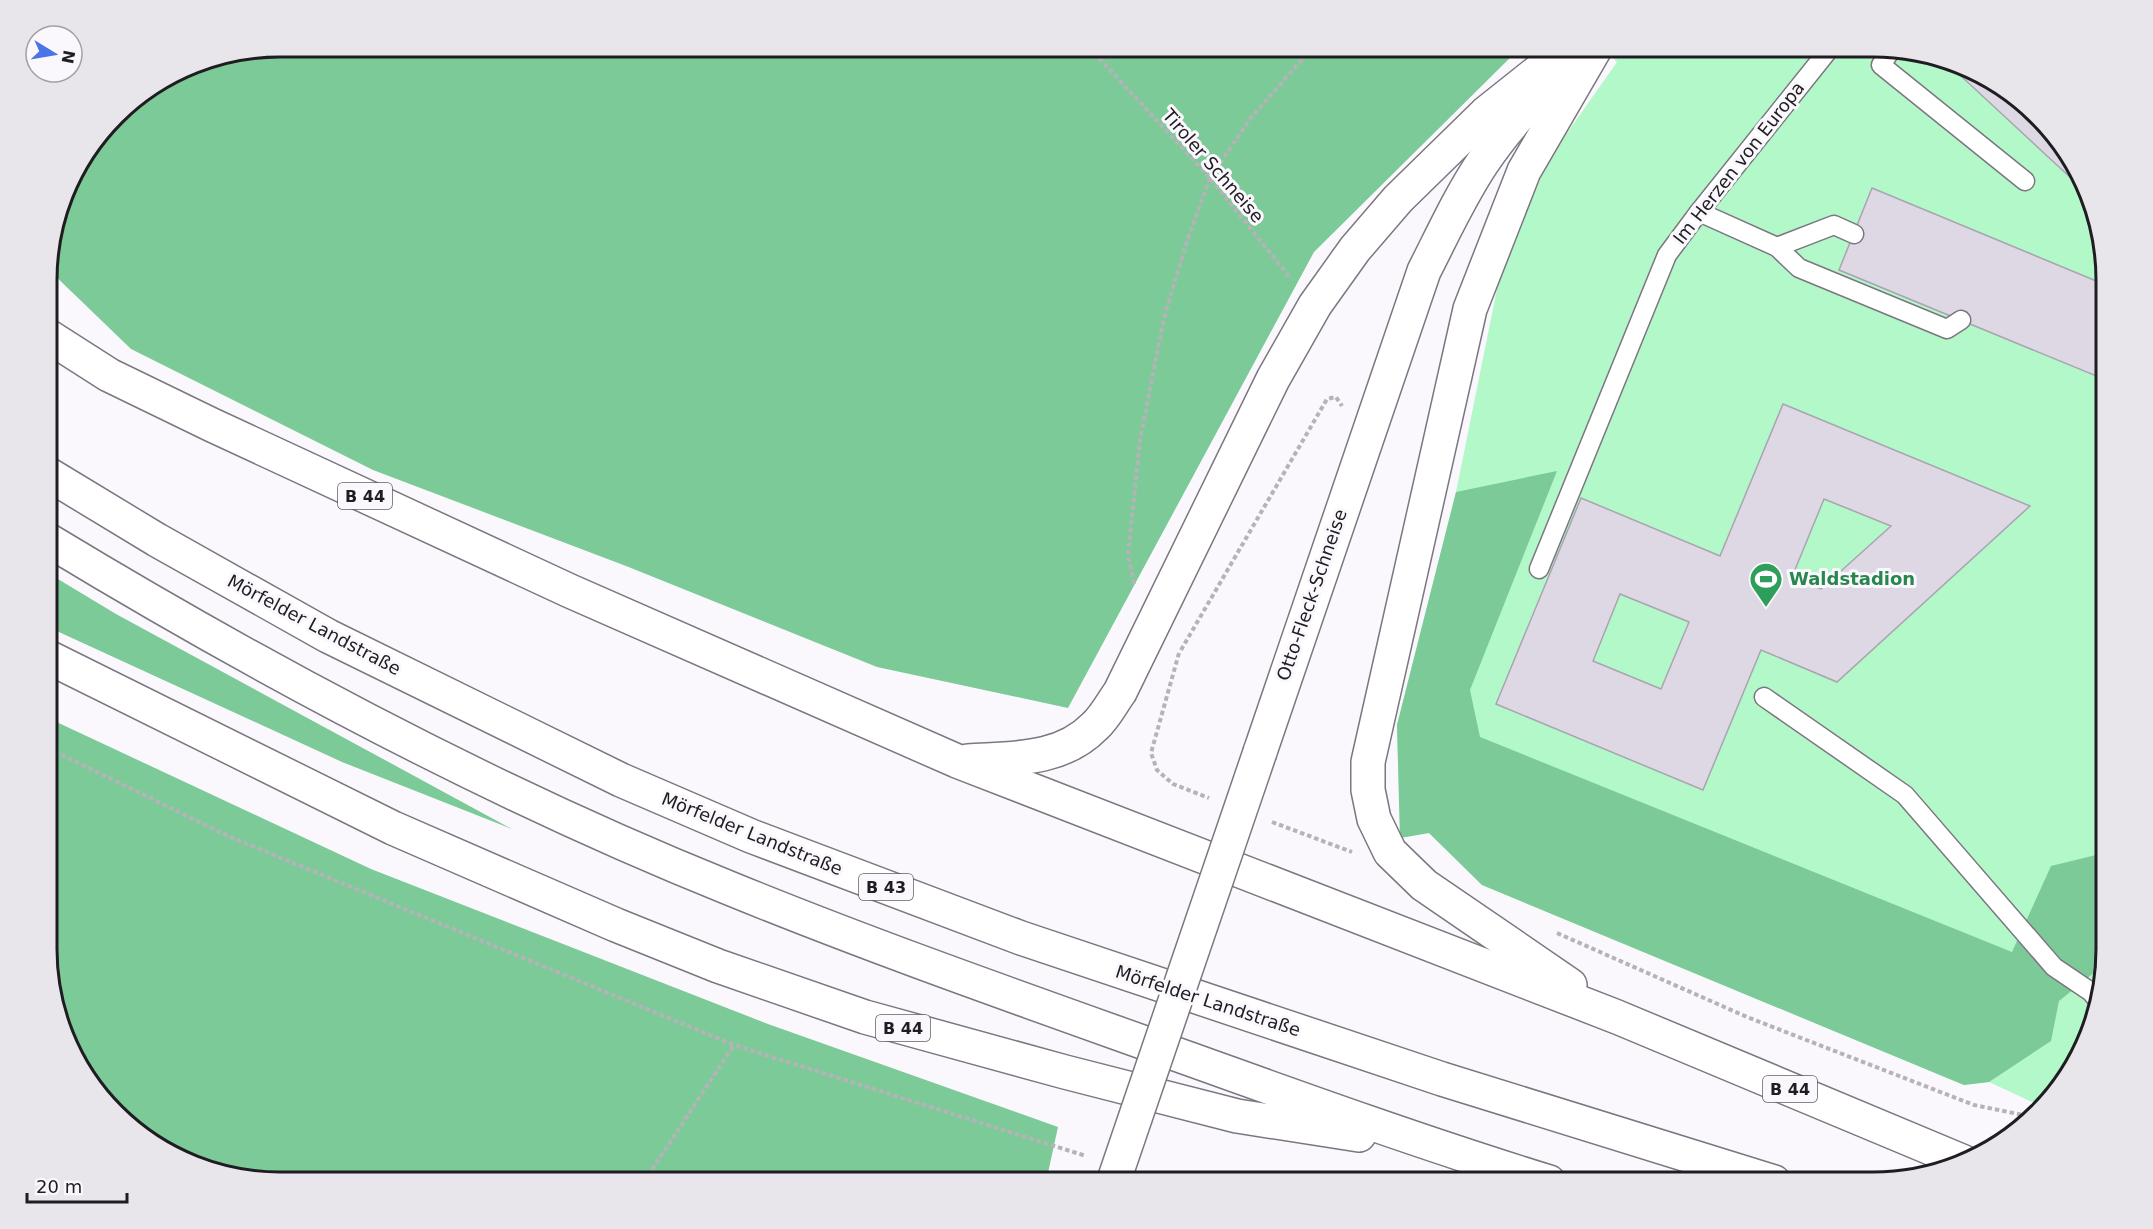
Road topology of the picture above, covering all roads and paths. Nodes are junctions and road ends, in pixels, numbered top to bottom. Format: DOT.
graph roads {
  1 [pos="1099,57"];
  2 [pos="1306,57"];
  3 [pos="1555,57"];
  4 [pos="1572,57"];
  5 [pos="1590,57"];
  6 [pos="1822,57"];
  7 [pos="1886,57"];
  8 [pos="1210,178"];
  9 [pos="2025,181"];
  10 [pos="1698,212"];
  11 [pos="1854,234"];
  12 [pos="1777,247"];
  13 [pos="1315,305"];
  14 [pos="1961,320"];
  15 [pos="57,342"];
  16 [pos="1344,408"];
  17 [pos="57,479"];
  18 [pos="57,546"];
  19 [pos="1539,569"];
  20 [pos="1135,588"];
  21 [pos="1146,637"];
  22 [pos="1179,653"];
  23 [pos="57,661"];
  24 [pos="1764,697"];
  25 [pos="57,752"];
  26 [pos="957,761"];
  27 [pos="1217,801"];
  28 [pos="1272,822"];
  29 [pos="1390,852"];
  30 [pos="1550,930"];
  31 [pos="2092,993"];
  32 [pos="1617,1017"];
  33 [pos="735,1045"];
  34 [pos="2022,1115"];
  35 [pos="1437,1148"];
  36 [pos="1952,1157"];
  37 [pos="1090,1158"];
  38 [pos="651,1172"];
  39 [pos="1117,1172"];
  40 [pos="1516,1172"];
  41 [pos="1742,1172"];
  1 -- 8 [label="path, Tiroler Schneise"];
  2 -- 8 [label="path"];
  3 -- 13 [label="main road"];
  4 -- 39 [label="main road, Otto-Fleck-Schneise, bridge"];
  5 -- 29 [label="main road"];
  6 -- 10 [label="lane, Im Herzen von Europa"];
  7 -- 9 [label="lane"];
  8 -- 13 [label="path, Tiroler Schneise"];
  8 -- 20 [label="path"];
  10 -- 12 [label="lane"];
  10 -- 19 [label="lane, Im Herzen von Europa"];
  11 -- 12 [label="lane"];
  12 -- 14 [label="lane"];
  13 -- 21 [label="main road"];
  15 -- 26 [label="main road, B 44"];
  16 -- 22 [label="path"];
  17 -- 41 [label="main road, Mörfelder Landstraße / B 43"];
  18 -- 35 [label="main road"];
  21 -- 22 [label="path"];
  21 -- 26 [label="main road"];
  22 -- 27 [label="path"];
  23 -- 35 [label="main road, B 44"];
  24 -- 31 [label="lane"];
  25 -- 33 [label="path"];
  26 -- 32 [label="main road, B 44"];
  28 -- 29 [label="path"];
  29 -- 32 [label="main road"];
  30 -- 34 [label="path"];
  32 -- 36 [label="main road, B 44"];
  33 -- 37 [label="path"];
  33 -- 38 [label="path"];
  35 -- 40 [label="main road"];
}
